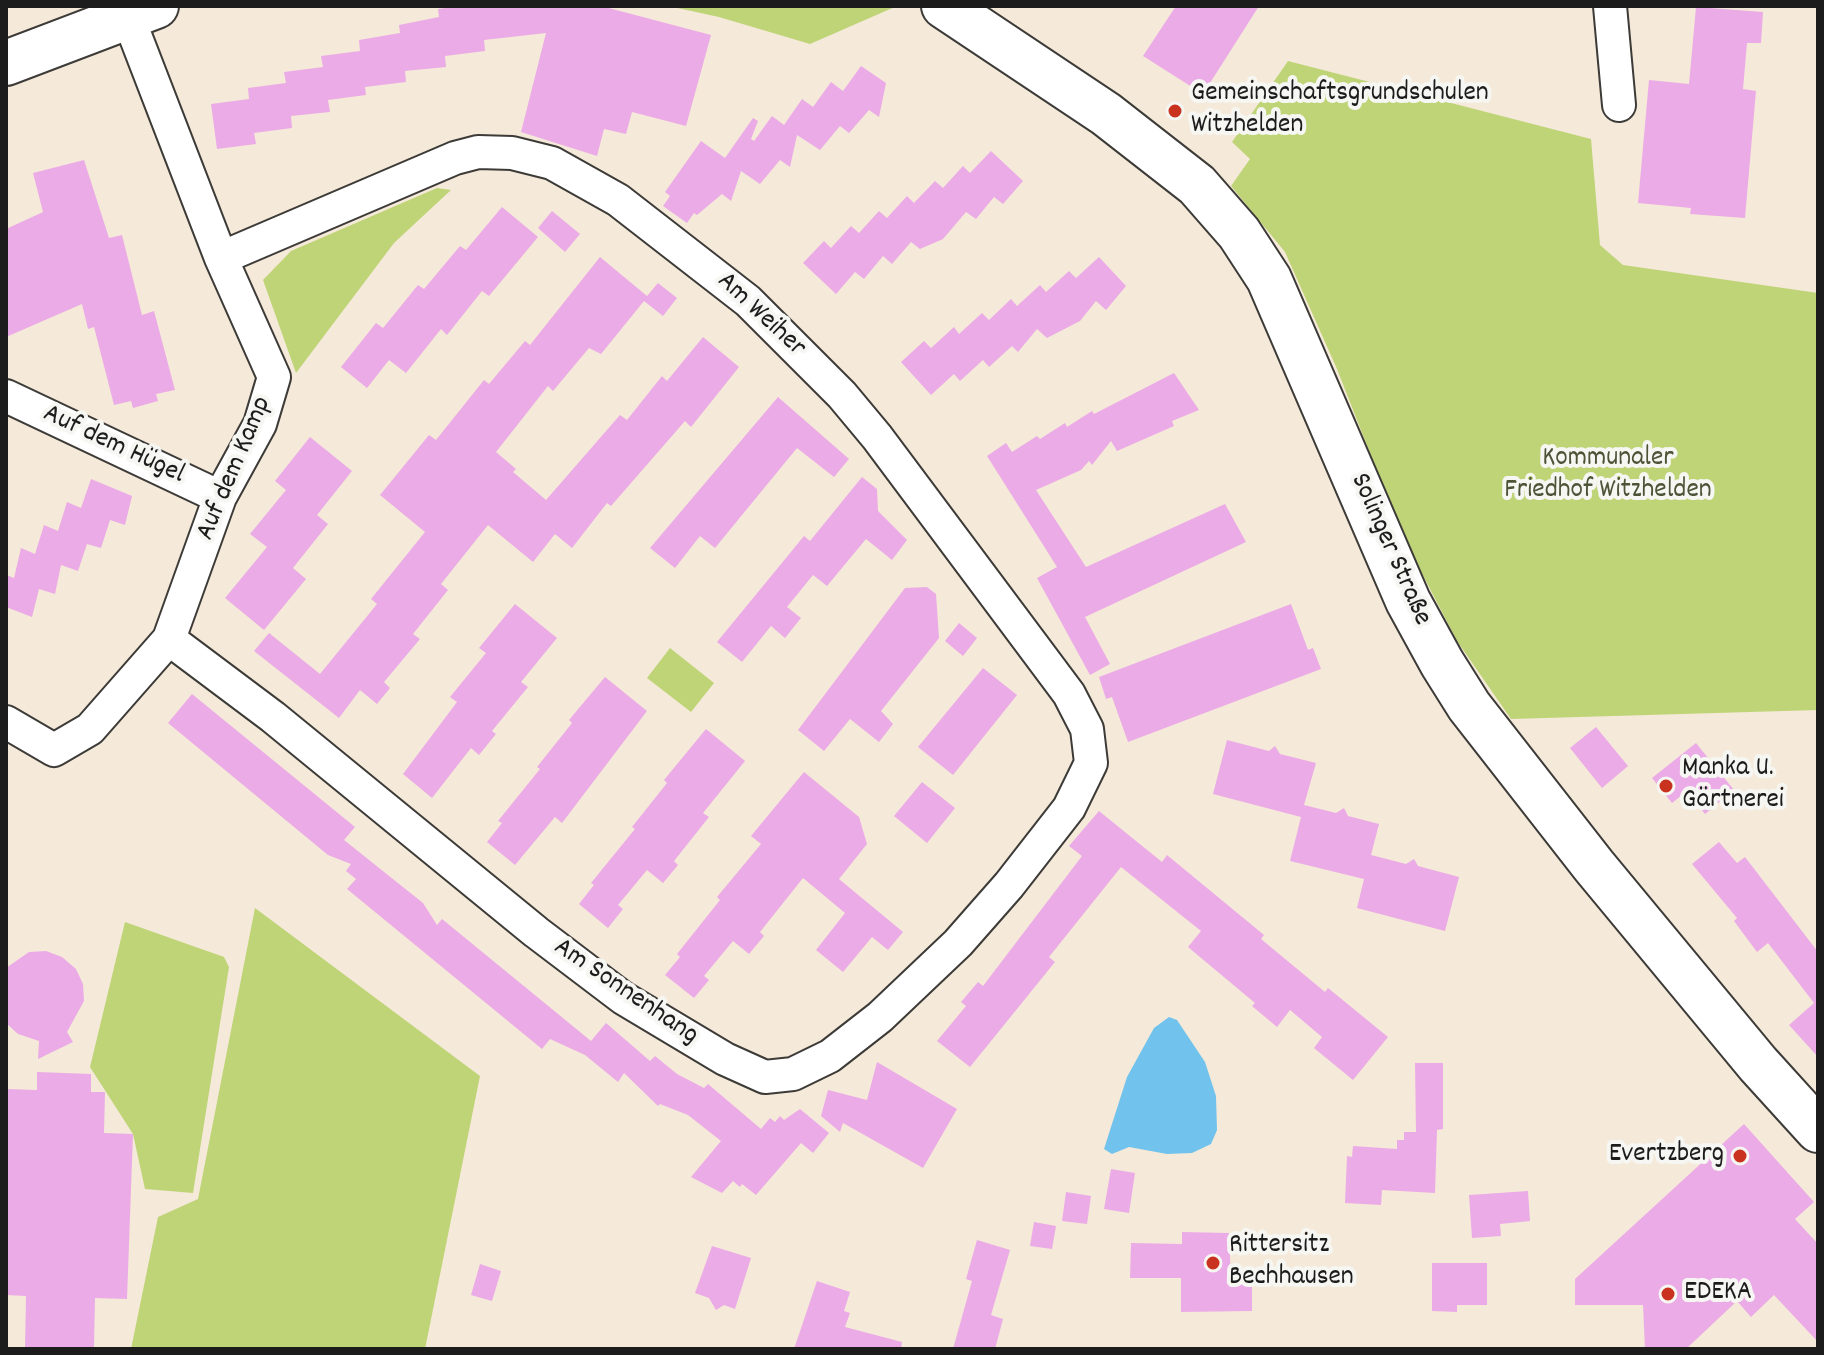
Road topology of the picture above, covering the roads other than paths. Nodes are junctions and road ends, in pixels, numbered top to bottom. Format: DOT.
graph roads {
  1 [pos="944,6"];
  2 [pos="1610,6"];
  3 [pos="142,11"];
  4 [pos="6,63"];
  5 [pos="1619,105"];
  6 [pos="221,258"];
  7 [pos="6,396"];
  8 [pos="220,497"];
  9 [pos="169,639"];
  10 [pos="6,722"];
  11 [pos="1069,808"];
  12 [pos="1818,1130"];
  1 -- 12 [label="main road, Solinger Straße"];
  2 -- 5 [label="street"];
  3 -- 4 [label="main road"];
  3 -- 6 [label="street, Auf dem Kamp"];
  6 -- 8 [label="street, Auf dem Kamp"];
  6 -- 11 [label="street, Am Weiher"];
  7 -- 8 [label="street, Auf dem Hügel"];
  8 -- 9 [label="street, Auf dem Kamp"];
  9 -- 10 [label="street, Auf dem Kamp"];
  9 -- 11 [label="street, Am Sonnenhang"];
}
